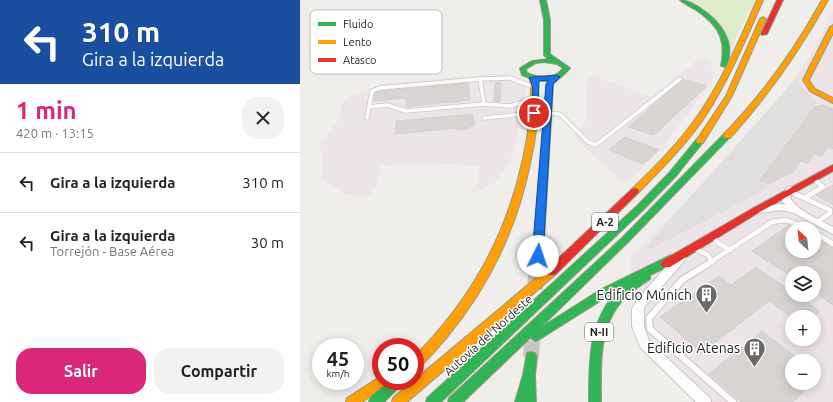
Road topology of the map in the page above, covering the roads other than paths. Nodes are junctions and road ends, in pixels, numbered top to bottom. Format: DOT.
graph roads {
  1 [pos="535,0"];
  2 [pos="543,0"];
  3 [pos="683,0"];
  4 [pos="760,0"];
  5 [pos="771,0"];
  6 [pos="780,0"];
  7 [pos="825,0"];
  8 [pos="833,27"];
  9 [pos="555,60"];
  10 [pos="534,62"];
  11 [pos="742,73"];
  12 [pos="556,77"];
  13 [pos="533,78"];
  14 [pos="680,79"];
  15 [pos="480,80"];
  16 [pos="536,88"];
  17 [pos="535,99"];
  18 [pos="833,101"];
  19 [pos="484,104"];
  20 [pos="369,107"];
  21 [pos="534,113"];
  22 [pos="547,113"];
  23 [pos="701,117"];
  24 [pos="367,118"];
  25 [pos="484,118"];
  26 [pos="833,164"];
  27 [pos="833,168"];
  28 [pos="814,179"];
  29 [pos="789,193"];
  30 [pos="806,198"];
  31 [pos="798,211"];
  32 [pos="753,212"];
  33 [pos="795,222"];
  34 [pos="817,222"];
  35 [pos="821,224"];
  36 [pos="833,232"];
  37 [pos="713,236"];
  38 [pos="821,236"];
  39 [pos="833,244"];
  40 [pos="499,247"];
  41 [pos="689,250"];
  42 [pos="730,250"];
  43 [pos="538,256"];
  44 [pos="675,258"];
  45 [pos="712,262"];
  46 [pos="424,341"];
  47 [pos="424,356"];
  48 [pos="531,356"];
  49 [pos="529,375"];
  50 [pos="372,388"];
  51 [pos="388,390"];
  52 [pos="352,402"];
  53 [pos="375,402"];
  54 [pos="398,402"];
  55 [pos="432,402"];
  56 [pos="455,402"];
  57 [pos="521,402"];
  58 [pos="530,402"];
  59 [pos="595,402"];
  60 [pos="705,402"];
  61 [pos="733,402"];
  1 -- 10 [label="main road"];
  2 -- 9 [label="main road"];
  3 -- 23 [label="main road"];
  4 -- 23 [label="main road, Autovía del Nordeste / A-2"];
  5 -- 11 [label="main road, Autovía del Nordeste / A-2"];
  6 -- 11 [label="main road"];
  7 -- 56 [label="main road"];
  8 -- 18 [label="main road"];
  9 -- 10 [label="main road"];
  9 -- 12 [label="main road"];
  10 -- 13 [label="main road"];
  11 -- 55 [label="main road, Autovía del Nordeste / A-2"];
  12 -- 13 [label="main road"];
  12 -- 22 [label="main road"];
  13 -- 16 [label="main road"];
  14 -- 22 [label="lane"];
  15 -- 16 [label="lane"];
  15 -- 19 [label="lane"];
  15 -- 20 [label="lane"];
  16 -- 17 [label="main road"];
  17 -- 19 [label="lane"];
  17 -- 21 [label="main road"];
  19 -- 20 [label="lane"];
  20 -- 24 [label="lane"];
  21 -- 25 [label="lane"];
  21 -- 40 [label="main road"];
  22 -- 43 [label="main road"];
  23 -- 54 [label="main road, Autovía del Nordeste / A-2"];
  26 -- 29 [label="street, N-II"];
  27 -- 28 [label="main road, N-II"];
  28 -- 29 [label="main road, N-II"];
  28 -- 30 [label="lane"];
  29 -- 30 [label="lane"];
  29 -- 31 [label="street"];
  29 -- 32 [label="main road, N-II"];
  30 -- 34 [label="lane"];
  31 -- 32 [label="street"];
  31 -- 34 [label="street"];
  32 -- 37 [label="main road, N-II"];
  33 -- 42 [label="lane"];
  35 -- 36 [label="street"];
  37 -- 41 [label="main road, N-II"];
  37 -- 42 [label="lane"];
  38 -- 39 [label="lane"];
  40 -- 46 [label="main road"];
  40 -- 47 [label="main road"];
  41 -- 44 [label="main road, N-II"];
  41 -- 45 [label="lane"];
  41 -- 60 [label="street"];
  42 -- 45 [label="lane"];
  44 -- 56 [label="main road"];
  44 -- 59 [label="main road, N-II"];
  45 -- 61 [label="lane"];
  48 -- 49 [label="main road"];
  49 -- 57 [label="main road"];
  49 -- 58 [label="main road"];
  50 -- 52 [label="main road"];
  51 -- 53 [label="main road"];
}
